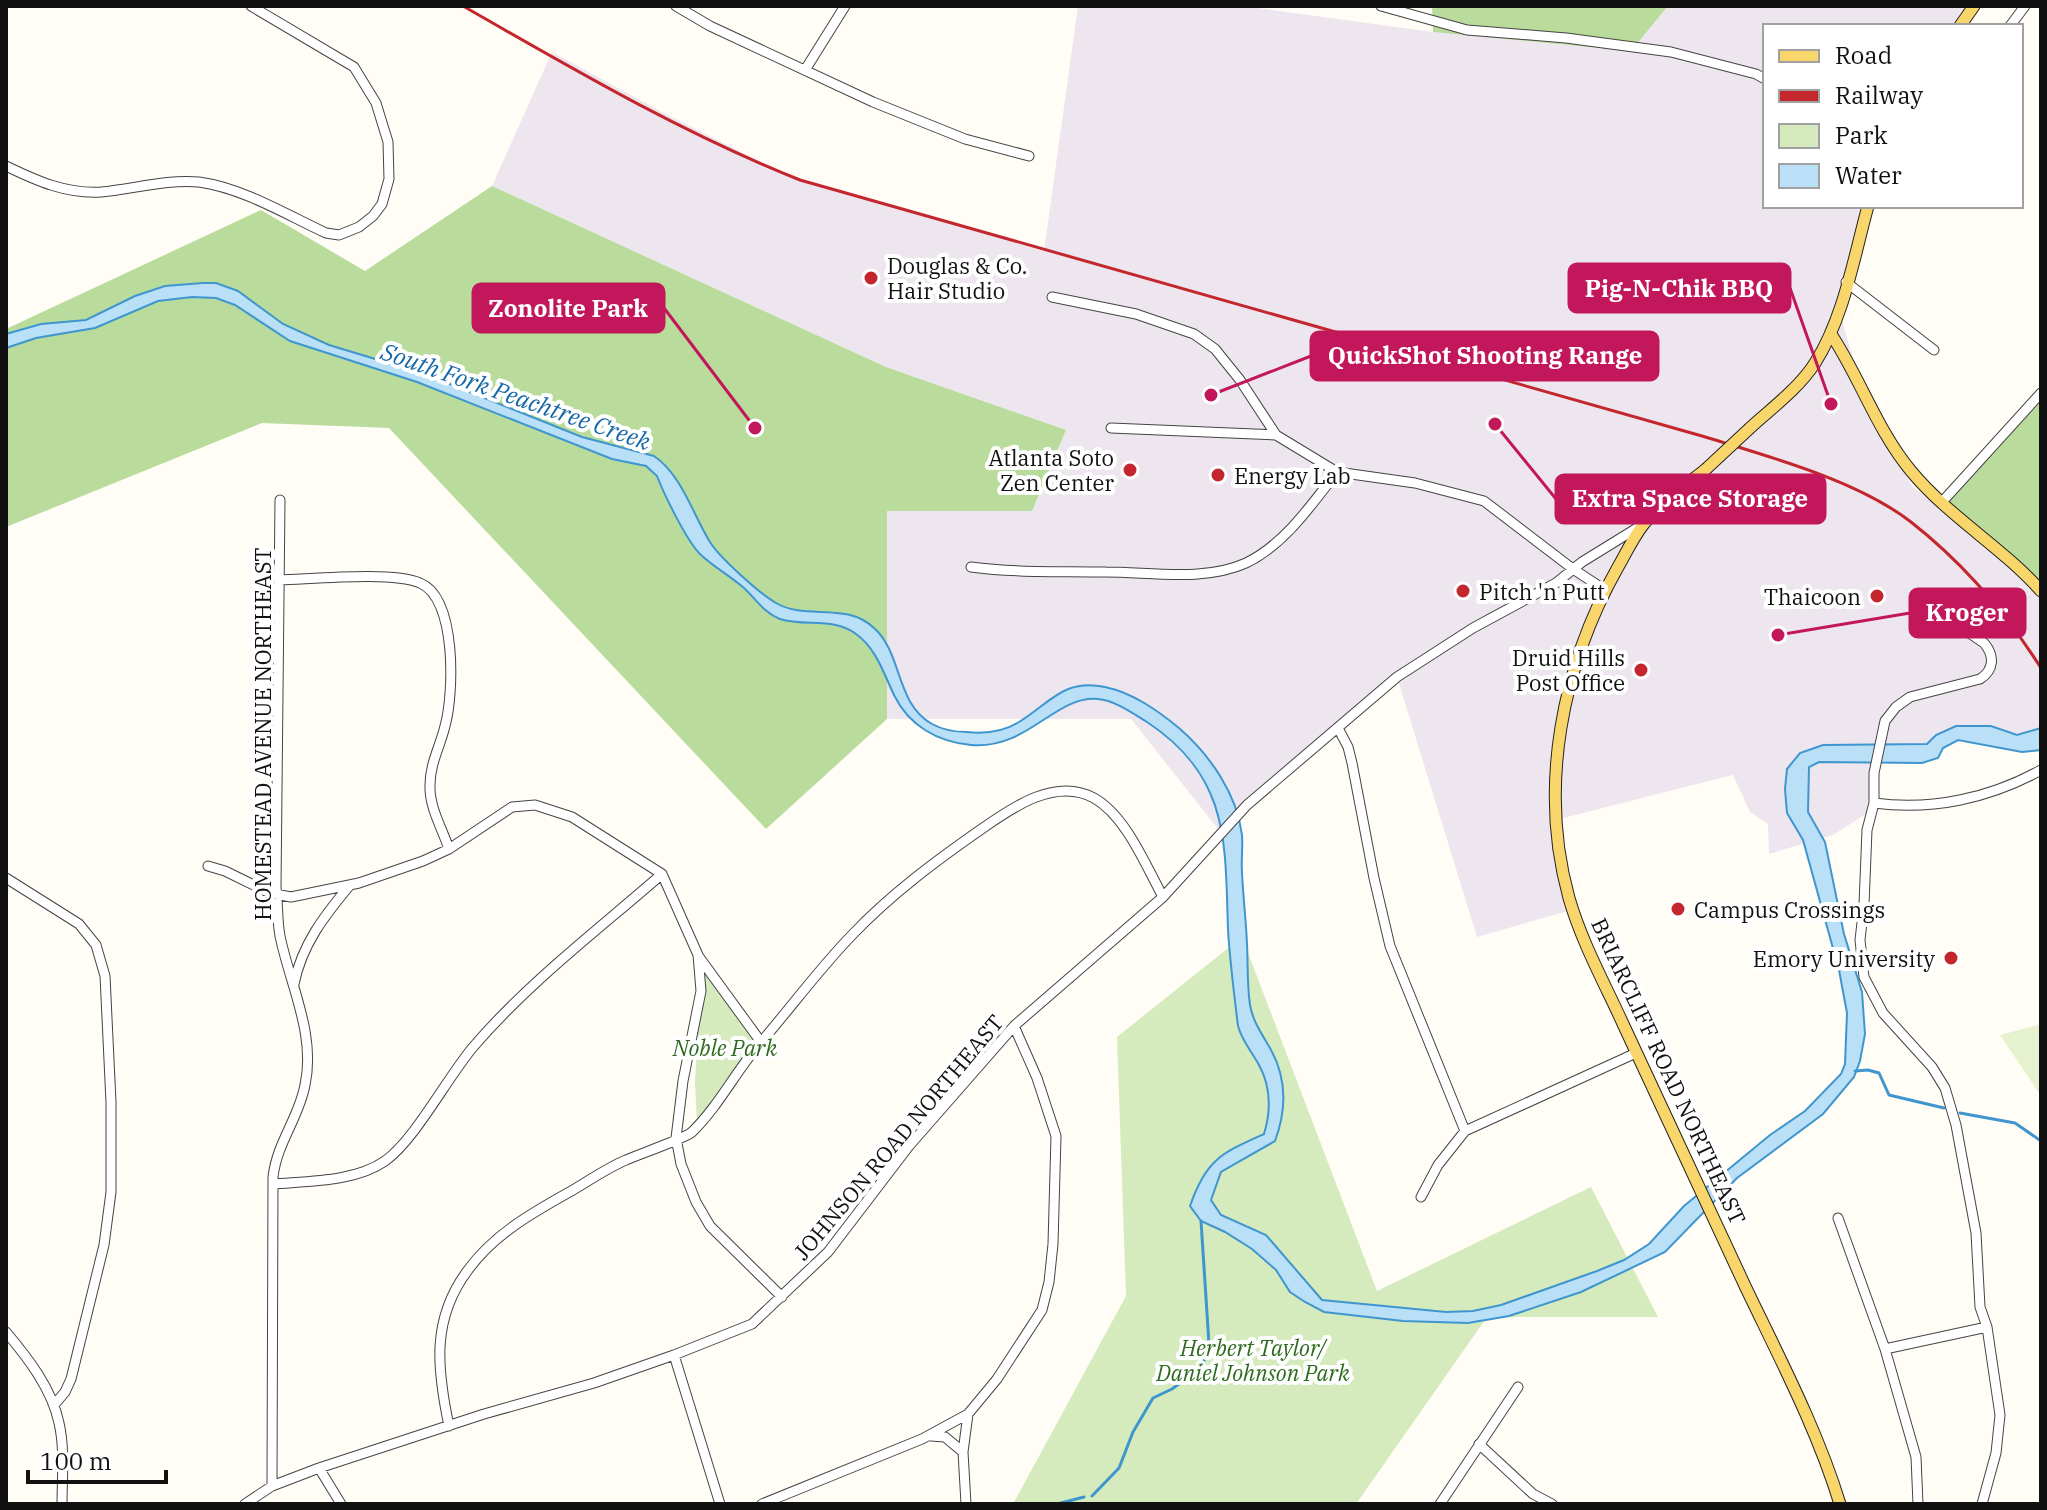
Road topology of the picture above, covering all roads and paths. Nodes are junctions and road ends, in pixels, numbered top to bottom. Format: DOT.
graph roads {
  1 [pos="251,6"];
  2 [pos="676,6"];
  3 [pos="845,6"];
  4 [pos="1381,6"];
  5 [pos="1974,6"];
  6 [pos="2025,6"];
  7 [pos="1961,24"];
  8 [pos="2012,24"];
  9 [pos="805,70"];
  10 [pos="1763,78"];
  11 [pos="1029,156"];
  12 [pos="6,166"];
  13 [pos="1867,208"];
  14 [pos="1846,282"];
  15 [pos="1052,297"];
  16 [pos="1831,334"];
  17 [pos="1934,350"];
  18 [pos="2041,393"];
  19 [pos="1111,428"];
  20 [pos="1276,435"];
  21 [pos="1337,472"];
  22 [pos="280,500"];
  23 [pos="1942,502"];
  24 [pos="1643,524"];
  25 [pos="971,567"];
  26 [pos="1573,569"];
  27 [pos="280,580"];
  28 [pos="1605,590"];
  29 [pos="2041,591"];
  30 [pos="1937,611"];
  31 [pos="1338,728"];
  32 [pos="2041,770"];
  33 [pos="1874,803"];
  34 [pos="449,849"];
  35 [pos="208,866"];
  36 [pos="662,874"];
  37 [pos="6,878"];
  38 [pos="350,885"];
  39 [pos="277,895"];
  40 [pos="1163,897"];
  41 [pos="698,955"];
  42 [pos="294,984"];
  43 [pos="1014,1026"];
  44 [pos="761,1042"];
  45 [pos="1636,1053"];
  46 [pos="1465,1131"];
  47 [pos="676,1138"];
  48 [pos="273,1184"];
  49 [pos="1421,1197"];
  50 [pos="1838,1218"];
  51 [pos="782,1297"];
  52 [pos="1987,1327"];
  53 [pos="6,1332"];
  54 [pos="1885,1349"];
  55 [pos="674,1355"];
  56 [pos="1518,1387"];
  57 [pos="54,1405"];
  58 [pos="968,1414"];
  59 [pos="449,1426"];
  60 [pos="928,1436"];
  61 [pos="1479,1444"];
  62 [pos="963,1452"];
  63 [pos="319,1468"];
  64 [pos="272,1486"];
  65 [pos="62,1504"];
  66 [pos="245,1504"];
  67 [pos="341,1504"];
  68 [pos="720,1504"];
  69 [pos="762,1504"];
  70 [pos="966,1504"];
  71 [pos="1440,1504"];
  72 [pos="1552,1504"];
  73 [pos="1840,1504"];
  74 [pos="1918,1504"];
  75 [pos="1982,1504"];
  1 -- 12 [label="street"];
  2 -- 9 [label="street"];
  3 -- 9 [label="street"];
  4 -- 10 [label="street"];
  5 -- 7 [label="main road"];
  6 -- 8 [label="street"];
  9 -- 11 [label="street"];
  13 -- 14 [label="main road, BRIARCLIFF ROAD NORTHEAST"];
  14 -- 16 [label="main road, BRIARCLIFF ROAD NORTHEAST"];
  14 -- 17 [label="street"];
  15 -- 20 [label="street"];
  16 -- 23 [label="main road"];
  16 -- 24 [label="main road, BRIARCLIFF ROAD NORTHEAST, bridge"];
  18 -- 23 [label="street"];
  19 -- 20 [label="street"];
  20 -- 21 [label="street"];
  21 -- 25 [label="street"];
  21 -- 26 [label="street"];
  22 -- 27 [label="street, HOMESTEAD AVENUE NORTHEAST"];
  23 -- 29 [label="main road"];
  24 -- 26 [label="street, JOHNSON ROAD NORTHEAST"];
  24 -- 28 [label="main road, BRIARCLIFF ROAD NORTHEAST"];
  26 -- 28 [label="street"];
  26 -- 31 [label="street, JOHNSON ROAD NORTHEAST"];
  27 -- 34 [label="street"];
  27 -- 39 [label="street, HOMESTEAD AVENUE NORTHEAST"];
  28 -- 45 [label="main road, BRIARCLIFF ROAD NORTHEAST"];
  30 -- 33 [label="street"];
  31 -- 40 [label="street, JOHNSON ROAD NORTHEAST"];
  31 -- 46 [label="street"];
  32 -- 33 [label="street"];
  33 -- 52 [label="street"];
  34 -- 36 [label="street"];
  34 -- 38 [label="street"];
  35 -- 39 [label="street"];
  36 -- 41 [label="street"];
  36 -- 48 [label="street"];
  37 -- 57 [label="street"];
  38 -- 39 [label="street"];
  38 -- 42 [label="street"];
  39 -- 42 [label="street, HOMESTEAD AVENUE NORTHEAST"];
  40 -- 43 [label="street, JOHNSON ROAD NORTHEAST"];
  40 -- 44 [label="street"];
  41 -- 44 [label="street"];
  41 -- 47 [label="street"];
  42 -- 48 [label="street, HOMESTEAD AVENUE NORTHEAST"];
  43 -- 51 [label="street, JOHNSON ROAD NORTHEAST"];
  43 -- 58 [label="street"];
  44 -- 47 [label="street"];
  45 -- 46 [label="street"];
  45 -- 73 [label="main road, BRIARCLIFF ROAD NORTHEAST"];
  46 -- 49 [label="street"];
  47 -- 51 [label="street"];
  47 -- 59 [label="street"];
  48 -- 64 [label="street, HOMESTEAD AVENUE NORTHEAST"];
  50 -- 54 [label="street"];
  51 -- 55 [label="street, JOHNSON ROAD NORTHEAST"];
  52 -- 54 [label="street"];
  52 -- 75 [label="street"];
  53 -- 57 [label="street"];
  54 -- 74 [label="street"];
  55 -- 59 [label="street, JOHNSON ROAD NORTHEAST"];
  55 -- 68 [label="street"];
  56 -- 61 [label="street"];
  57 -- 65 [label="street"];
  58 -- 60 [label="street"];
  58 -- 62 [label="street"];
  59 -- 63 [label="street, JOHNSON ROAD NORTHEAST"];
  60 -- 62 [label="street"];
  60 -- 69 [label="street"];
  61 -- 71 [label="street"];
  61 -- 72 [label="street"];
  62 -- 70 [label="street"];
  63 -- 64 [label="street, JOHNSON ROAD NORTHEAST"];
  63 -- 67 [label="street"];
  64 -- 66 [label="street, JOHNSON ROAD NORTHEAST"];
}
